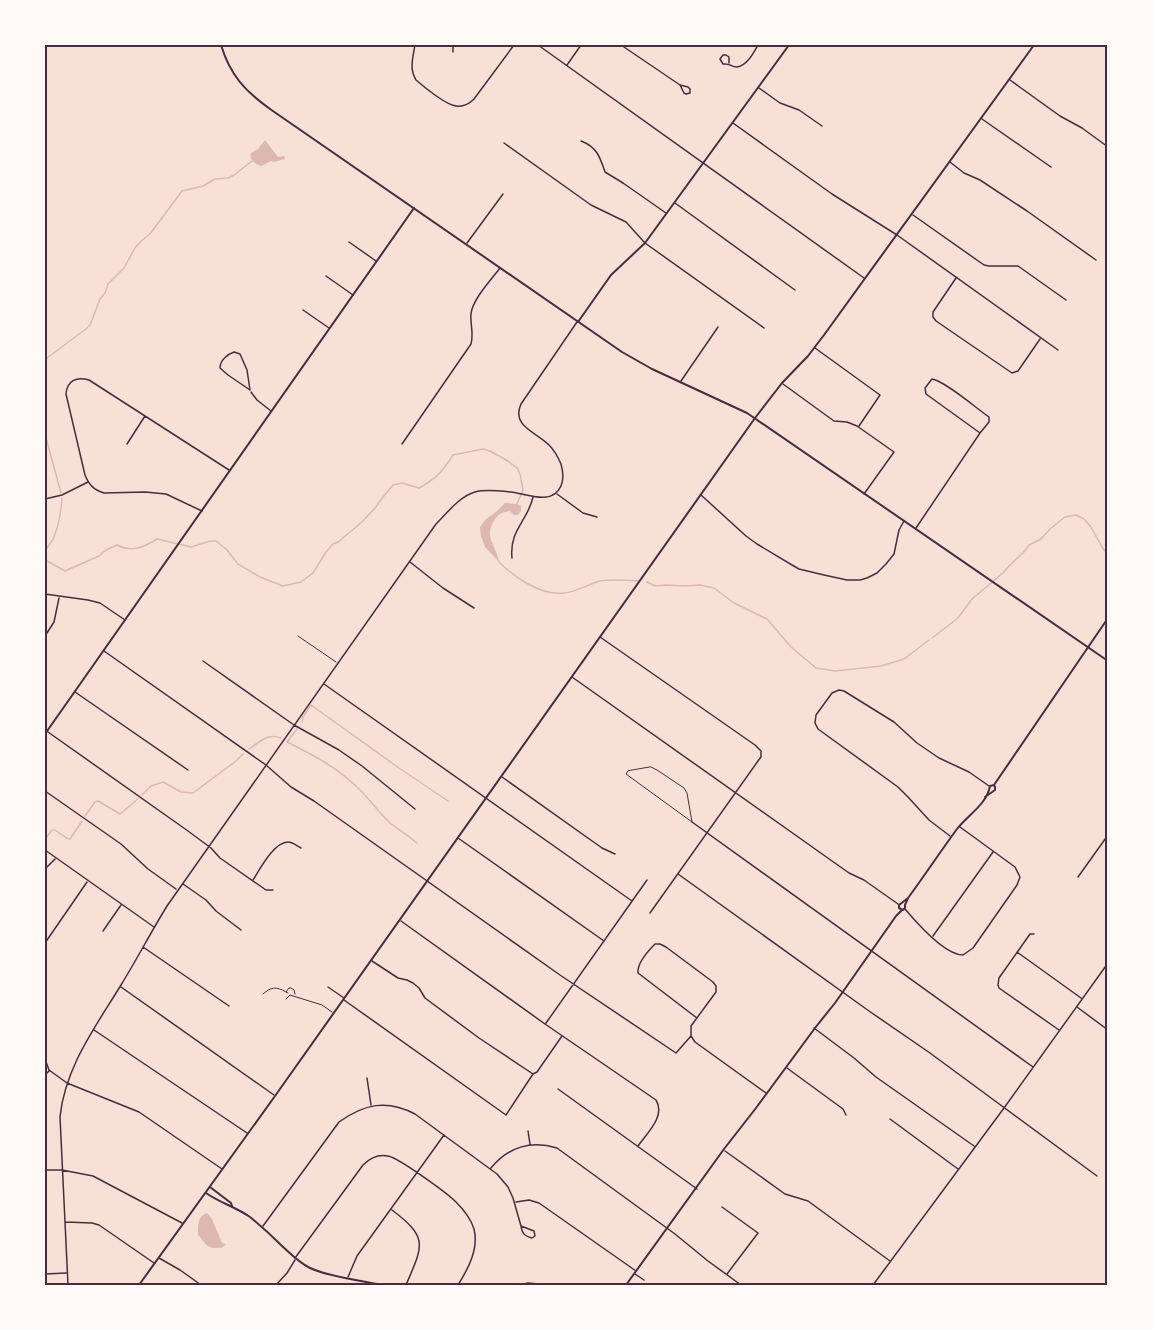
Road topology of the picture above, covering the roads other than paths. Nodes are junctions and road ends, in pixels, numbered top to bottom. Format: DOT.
graph roads {
  1 [pos="221,45"];
  2 [pos="415,45"];
  3 [pos="453,45"];
  4 [pos="514,45"];
  5 [pos="538,45"];
  6 [pos="581,45"];
  7 [pos="621,45"];
  8 [pos="758,45"];
  9 [pos="789,45"];
  10 [pos="1034,45"];
  11 [pos="453,52"];
  12 [pos="729,63"];
  13 [pos="567,66"];
  14 [pos="1009,79"];
  15 [pos="680,85"];
  16 [pos="758,88"];
  17 [pos="981,118"];
  18 [pos="733,122"];
  19 [pos="822,126"];
  20 [pos="581,141"];
  21 [pos="504,143"];
  22 [pos="1108,147"];
  23 [pos="950,162"];
  24 [pos="703,163"];
  25 [pos="1051,167"];
  26 [pos="503,194"];
  27 [pos="674,203"];
  28 [pos="414,208"];
  29 [pos="666,213"];
  30 [pos="912,214"];
  31 [pos="897,235"];
  32 [pos="348,242"];
  33 [pos="645,243"];
  34 [pos="467,244"];
  35 [pos="1096,260"];
  36 [pos="377,262"];
  37 [pos="500,267"];
  38 [pos="326,276"];
  39 [pos="956,278"];
  40 [pos="865,279"];
  41 [pos="795,290"];
  42 [pos="353,295"];
  43 [pos="1066,300"];
  44 [pos="303,310"];
  45 [pos="578,321"];
  46 [pos="718,327"];
  47 [pos="764,328"];
  48 [pos="330,329"];
  49 [pos="1041,338"];
  50 [pos="815,348"];
  51 [pos="1058,350"];
  52 [pos="680,381"];
  53 [pos="782,383"];
  54 [pos="250,390"];
  55 [pos="271,412"];
  56 [pos="145,416"];
  57 [pos="755,418"];
  58 [pos="858,427"];
  59 [pos="980,433"];
  60 [pos="127,444"];
  61 [pos="402,444"];
  62 [pos="230,471"];
  63 [pos="88,482"];
  64 [pos="556,493"];
  65 [pos="700,494"];
  66 [pos="864,494"];
  67 [pos="533,496"];
  68 [pos="45,499"];
  69 [pos="202,511"];
  70 [pos="597,517"];
  71 [pos="904,521"];
  72 [pos="916,529"];
  73 [pos="512,558"];
  74 [pos="410,561"];
  75 [pos="45,594"];
  76 [pos="59,596"];
  77 [pos="474,608"];
  78 [pos="1108,618"];
  79 [pos="125,620"];
  80 [pos="45,636"];
  81 [pos="298,636"];
  82 [pos="600,637"];
  83 [pos="1088,648"];
  84 [pos="104,651"];
  85 [pos="203,661"];
  86 [pos="1108,661"];
  87 [pos="338,663"];
  88 [pos="571,677"];
  89 [pos="324,684"];
  90 [pos="75,692"];
  91 [pos="294,725"];
  92 [pos="46,733"];
  93 [pos="266,765"];
  94 [pos="188,770"];
  95 [pos="501,777"];
  96 [pos="994,785"];
  97 [pos="990,789"];
  98 [pos="45,791"];
  99 [pos="735,792"];
  100 [pos="486,798"];
  101 [pos="415,809"];
  102 [pos="692,822"];
  103 [pos="959,826"];
  104 [pos="707,832"];
  105 [pos="1108,835"];
  106 [pos="951,837"];
  107 [pos="458,838"];
  108 [pos="209,846"];
  109 [pos="301,848"];
  110 [pos="45,850"];
  111 [pos="993,852"];
  112 [pos="615,854"];
  113 [pos="55,858"];
  114 [pos="45,869"];
  115 [pos="678,874"];
  116 [pos="1078,877"];
  117 [pos="253,880"];
  118 [pos="647,880"];
  119 [pos="87,881"];
  120 [pos="428,881"];
  121 [pos="182,883"];
  122 [pos="178,890"];
  123 [pos="273,890"];
  124 [pos="632,902"];
  125 [pos="121,905"];
  126 [pos="902,907"];
  127 [pos="650,913"];
  128 [pos="400,920"];
  129 [pos="154,927"];
  130 [pos="241,930"];
  131 [pos="103,931"];
  132 [pos="1034,934"];
  133 [pos="932,937"];
  134 [pos="603,941"];
  135 [pos="45,943"];
  136 [pos="143,947"];
  137 [pos="872,952"];
  138 [pos="1017,952"];
  139 [pos="371,961"];
  140 [pos="1108,963"];
  141 [pos="573,984"];
  142 [pos="120,986"];
  143 [pos="328,987"];
  144 [pos="843,991"];
  145 [pos="286,992"];
  146 [pos="262,994"];
  147 [pos="290,995"];
  148 [pos="295,996"];
  149 [pos="286,999"];
  150 [pos="344,999"];
  151 [pos="1082,999"];
  152 [pos="229,1006"];
  153 [pos="1077,1007"];
  154 [pos="334,1013"];
  155 [pos="697,1018"];
  156 [pos="545,1024"];
  157 [pos="94,1029"];
  158 [pos="814,1029"];
  159 [pos="1108,1030"];
  160 [pos="1059,1031"];
  161 [pos="563,1035"];
  162 [pos="691,1036"];
  163 [pos="45,1059"];
  164 [pos="786,1067"];
  165 [pos="1033,1067"];
  166 [pos="50,1070"];
  167 [pos="533,1074"];
  168 [pos="45,1075"];
  169 [pos="367,1077"];
  170 [pos="67,1083"];
  171 [pos="558,1089"];
  172 [pos="766,1093"];
  173 [pos="275,1096"];
  174 [pos="372,1106"];
  175 [pos="1004,1108"];
  176 [pos="846,1115"];
  177 [pos="890,1119"];
  178 [pos="528,1131"];
  179 [pos="248,1134"];
  180 [pos="444,1135"];
  181 [pos="530,1145"];
  182 [pos="638,1146"];
  183 [pos="975,1147"];
  184 [pos="724,1149"];
  185 [pos="490,1168"];
  186 [pos="223,1169"];
  187 [pos="958,1169"];
  188 [pos="45,1170"];
  189 [pos="62,1170"];
  190 [pos="416,1173"];
  191 [pos="1097,1176"];
  192 [pos="210,1187"];
  193 [pos="697,1189"];
  194 [pos="206,1193"];
  195 [pos="515,1202"];
  196 [pos="232,1206"];
  197 [pos="722,1207"];
  198 [pos="390,1209"];
  199 [pos="65,1222"];
  200 [pos="183,1224"];
  201 [pos="521,1226"];
  202 [pos="262,1227"];
  203 [pos="667,1229"];
  204 [pos="159,1257"];
  205 [pos="295,1259"];
  206 [pos="890,1262"];
  207 [pos="155,1263"];
  208 [pos="635,1272"];
  209 [pos="45,1274"];
  210 [pos="67,1274"];
  211 [pos="727,1275"];
  212 [pos="348,1278"];
  213 [pos="644,1280"];
  214 [pos="68,1285"];
  215 [pos="139,1285"];
  216 [pos="201,1285"];
  217 [pos="276,1285"];
  218 [pos="381,1285"];
  219 [pos="406,1285"];
  220 [pos="458,1285"];
  221 [pos="519,1285"];
  222 [pos="550,1285"];
  223 [pos="626,1285"];
  224 [pos="741,1285"];
  225 [pos="873,1285"];
  1 -- 28 [label="street"];
  2 -- 4 [label="street"];
  3 -- 11 [label="street"];
  5 -- 13 [label="street"];
  6 -- 13 [label="street"];
  7 -- 15 [label="street"];
  8 -- 12 [label="street"];
  9 -- 16 [label="street"];
  10 -- 14 [label="street"];
  13 -- 24 [label="street"];
  14 -- 17 [label="street"];
  14 -- 22 [label="street"];
  16 -- 18 [label="street"];
  16 -- 19 [label="street"];
  17 -- 23 [label="street"];
  17 -- 25 [label="street"];
  18 -- 24 [label="street"];
  18 -- 31 [label="street"];
  20 -- 29 [label="street"];
  21 -- 33 [label="street"];
  23 -- 30 [label="street"];
  23 -- 35 [label="street"];
  24 -- 27 [label="street"];
  24 -- 40 [label="street"];
  26 -- 34 [label="street"];
  27 -- 29 [label="street"];
  27 -- 41 [label="street"];
  28 -- 34 [label="street"];
  28 -- 36 [label="street"];
  29 -- 33 [label="street"];
  30 -- 31 [label="street"];
  30 -- 43 [label="street"];
  31 -- 39 [label="street"];
  31 -- 40 [label="street"];
  32 -- 36 [label="street"];
  33 -- 45 [label="street"];
  33 -- 47 [label="street"];
  34 -- 37 [label="street"];
  36 -- 42 [label="street"];
  37 -- 45 [label="street"];
  37 -- 61 [label="street"];
  38 -- 42 [label="street"];
  39 -- 49 [label="street"];
  39 -- 49 [label="street"];
  40 -- 50 [label="street"];
  42 -- 48 [label="street"];
  44 -- 48 [label="street"];
  45 -- 52 [label="street"];
  45 -- 64 [label="street"];
  46 -- 52 [label="street"];
  48 -- 55 [label="street"];
  49 -- 51 [label="street"];
  50 -- 53 [label="street"];
  50 -- 58 [label="street"];
  52 -- 57 [label="street"];
  53 -- 57 [label="street"];
  53 -- 58 [label="street"];
  54 -- 54 [label="street"];
  54 -- 55 [label="street"];
  55 -- 62 [label="street"];
  56 -- 60 [label="street"];
  56 -- 62 [label="street"];
  56 -- 63 [label="street"];
  57 -- 65 [label="street"];
  57 -- 66 [label="street"];
  58 -- 66 [label="street"];
  59 -- 59 [label="street"];
  59 -- 72 [label="street"];
  62 -- 69 [label="street"];
  63 -- 68 [label="street"];
  63 -- 69 [label="street"];
  64 -- 67 [label="street"];
  64 -- 70 [label="street"];
  65 -- 71 [label="street"];
  65 -- 82 [label="street"];
  66 -- 71 [label="street"];
  67 -- 73 [label="street"];
  67 -- 74 [label="street"];
  69 -- 79 [label="street"];
  71 -- 72 [label="street"];
  72 -- 83 [label="street"];
  74 -- 77 [label="street"];
  74 -- 87 [label="street"];
  75 -- 76 [label="street"];
  76 -- 79 [label="street"];
  76 -- 80 [label="street"];
  78 -- 83 [label="street"];
  79 -- 84 [label="street"];
  81 -- 87 [label="lane"];
  82 -- 88 [label="street"];
  82 -- 99 [label="street"];
  83 -- 86 [label="street"];
  83 -- 96 [label="street"];
  84 -- 90 [label="street"];
  84 -- 93 [label="street"];
  85 -- 91 [label="street"];
  87 -- 89 [label="street"];
  88 -- 95 [label="street"];
  88 -- 99 [label="street"];
  89 -- 91 [label="street"];
  89 -- 100 [label="street"];
  90 -- 92 [label="street"];
  90 -- 94 [label="street"];
  91 -- 93 [label="street"];
  91 -- 101 [label="street"];
  92 -- 108 [label="street"];
  93 -- 108 [label="street"];
  93 -- 120 [label="street"];
  95 -- 100 [label="street"];
  95 -- 112 [label="street"];
  96 -- 97 [label="street"];
  96 -- 97 [label="street"];
  97 -- 103 [label="street"];
  97 -- 106 [label="street"];
  98 -- 122 [label="street"];
  99 -- 104 [label="street"];
  99 -- 126 [label="street"];
  100 -- 107 [label="street"];
  100 -- 124 [label="street"];
  102 -- 102 [label="lane"];
  102 -- 104 [label="street"];
  103 -- 106 [label="street"];
  103 -- 111 [label="street"];
  104 -- 115 [label="street"];
  104 -- 137 [label="street"];
  105 -- 116 [label="street"];
  106 -- 126 [label="street"];
  107 -- 120 [label="street"];
  107 -- 134 [label="street"];
  108 -- 117 [label="street"];
  108 -- 121 [label="street"];
  109 -- 117 [label="street"];
  110 -- 113 [label="street"];
  111 -- 133 [label="street"];
  111 -- 133 [label="street"];
  113 -- 114 [label="street"];
  113 -- 119 [label="street"];
  115 -- 127 [label="street"];
  115 -- 144 [label="street"];
  117 -- 123 [label="street"];
  118 -- 124 [label="street"];
  119 -- 125 [label="street"];
  119 -- 135 [label="street"];
  120 -- 128 [label="street"];
  120 -- 141 [label="street"];
  121 -- 122 [label="street"];
  121 -- 130 [label="street"];
  122 -- 129 [label="street"];
  124 -- 134 [label="street"];
  125 -- 129 [label="street"];
  125 -- 131 [label="street"];
  126 -- 133 [label="street"];
  126 -- 137 [label="street"];
  128 -- 139 [label="street"];
  128 -- 156 [label="street"];
  129 -- 136 [label="street"];
  132 -- 138 [label="street"];
  134 -- 141 [label="street"];
  136 -- 142 [label="street"];
  136 -- 152 [label="street"];
  137 -- 144 [label="street"];
  137 -- 165 [label="street"];
  138 -- 151 [label="street"];
  138 -- 160 [label="street"];
  139 -- 150 [label="street"];
  139 -- 167 [label="street"];
  140 -- 151 [label="street"];
  141 -- 156 [label="street"];
  141 -- 162 [label="street"];
  142 -- 157 [label="street"];
  142 -- 173 [label="street"];
  143 -- 150 [label="street"];
  144 -- 158 [label="street"];
  144 -- 175 [label="street"];
  145 -- 146 [label="lane"];
  145 -- 147 [label="lane"];
  145 -- 148 [label="lane"];
  147 -- 148 [label="lane"];
  147 -- 149 [label="lane"];
  148 -- 154 [label="lane"];
  150 -- 154 [label="street"];
  150 -- 167 [label="street"];
  151 -- 153 [label="street"];
  153 -- 159 [label="street"];
  153 -- 160 [label="street"];
  154 -- 173 [label="street"];
  155 -- 155 [label="street"];
  155 -- 162 [label="street"];
  156 -- 161 [label="street"];
  157 -- 170 [label="street"];
  157 -- 179 [label="street"];
  158 -- 164 [label="street"];
  158 -- 183 [label="street"];
  160 -- 165 [label="street"];
  161 -- 167 [label="street"];
  161 -- 182 [label="street"];
  162 -- 172 [label="street"];
  163 -- 166 [label="street"];
  164 -- 172 [label="street"];
  164 -- 176 [label="street"];
  165 -- 175 [label="street"];
  166 -- 168 [label="street"];
  166 -- 170 [label="street"];
  169 -- 174 [label="street"];
  170 -- 186 [label="street"];
  170 -- 189 [label="street"];
  171 -- 182 [label="street"];
  172 -- 184 [label="street"];
  173 -- 179 [label="street"];
  174 -- 180 [label="street"];
  174 -- 202 [label="street"];
  175 -- 183 [label="street"];
  175 -- 191 [label="street"];
  177 -- 187 [label="street"];
  178 -- 181 [label="street"];
  179 -- 186 [label="street"];
  180 -- 185 [label="street"];
  180 -- 190 [label="street"];
  181 -- 185 [label="street"];
  181 -- 203 [label="street"];
  182 -- 193 [label="street"];
  183 -- 187 [label="street"];
  184 -- 193 [label="street"];
  184 -- 206 [label="street"];
  185 -- 195 [label="street"];
  186 -- 192 [label="street"];
  187 -- 206 [label="street"];
  188 -- 189 [label="street"];
  189 -- 199 [label="street"];
  189 -- 200 [label="street"];
  190 -- 198 [label="street"];
  190 -- 205 [label="street"];
  190 -- 220 [label="street"];
  192 -- 194 [label="street"];
  192 -- 196 [label="street"];
  193 -- 203 [label="street"];
  194 -- 196 [label="street"];
  194 -- 200 [label="street"];
  195 -- 201 [label="street"];
  195 -- 208 [label="street"];
  196 -- 202 [label="street"];
  197 -- 211 [label="street"];
  198 -- 212 [label="street"];
  198 -- 219 [label="street"];
  199 -- 207 [label="street"];
  199 -- 210 [label="street"];
  200 -- 204 [label="street"];
  201 -- 201 [label="street"];
  202 -- 205 [label="street"];
  203 -- 208 [label="street"];
  203 -- 211 [label="street"];
  204 -- 207 [label="street"];
  204 -- 216 [label="street"];
  205 -- 212 [label="street"];
  205 -- 217 [label="street"];
  206 -- 225 [label="street"];
  207 -- 215 [label="street"];
  208 -- 213 [label="street"];
  208 -- 223 [label="street"];
  209 -- 210 [label="street"];
  210 -- 214 [label="street"];
  211 -- 224 [label="street"];
  212 -- 218 [label="street"];
  221 -- 222 [label="street"];
}
